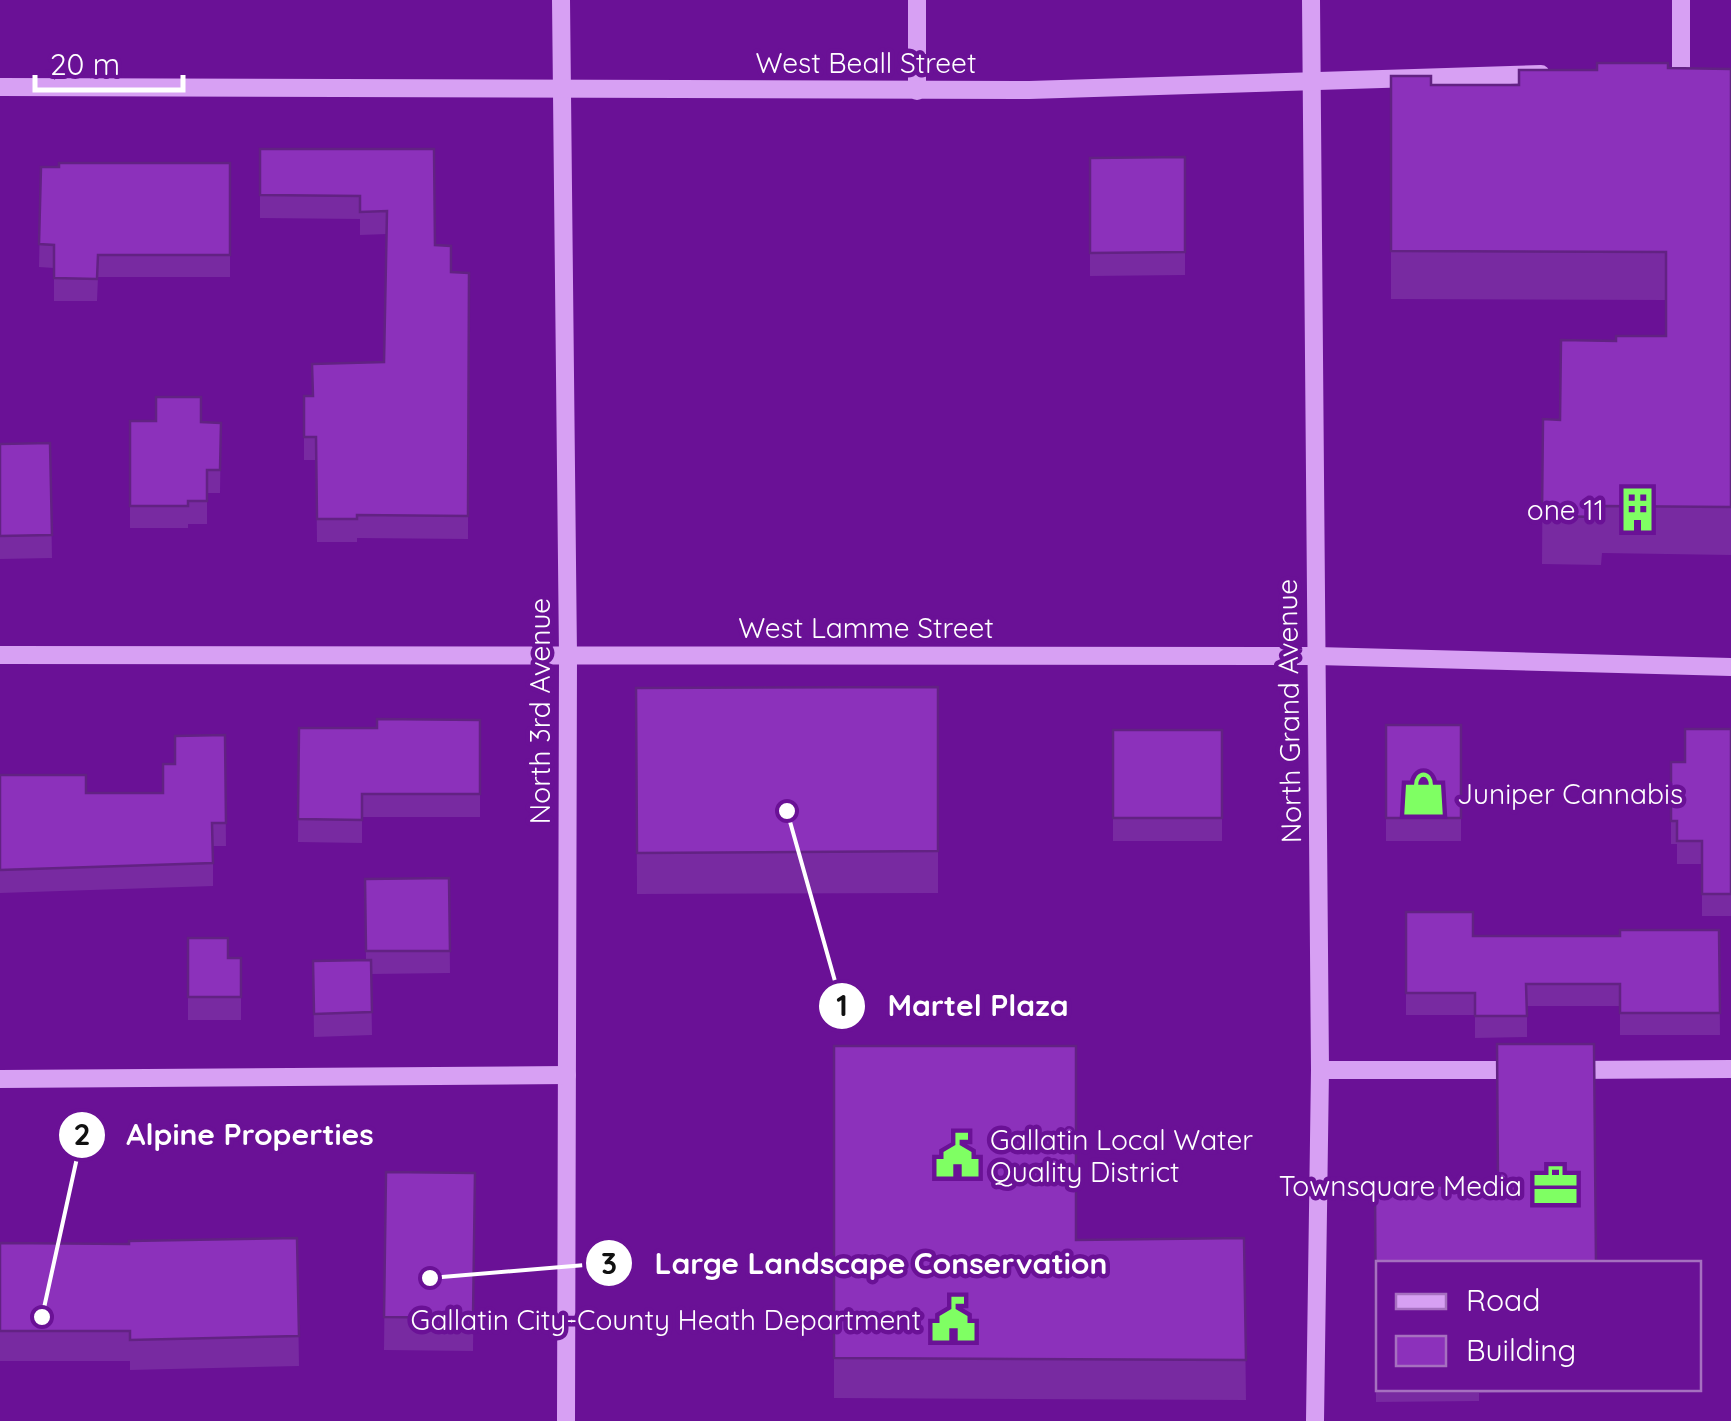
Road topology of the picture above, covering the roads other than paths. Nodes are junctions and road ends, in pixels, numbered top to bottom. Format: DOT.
graph roads {
  1 [pos="561,0"];
  2 [pos="917,0"];
  3 [pos="1311,0"];
  4 [pos="1681,0"];
  5 [pos="1662,71"];
  6 [pos="1564,74"];
  7 [pos="1312,81"];
  8 [pos="0,87"];
  9 [pos="562,90"];
  10 [pos="917,91"];
  11 [pos="0,655"];
  12 [pos="568,656"];
  13 [pos="1317,656"];
  14 [pos="1731,667"];
  15 [pos="1731,1069"];
  16 [pos="1320,1070"];
  17 [pos="567,1075"];
  18 [pos="0,1079"];
  19 [pos="566,1421"];
  20 [pos="1315,1421"];
  1 -- 9 [label="street, North 3rd Avenue"];
  2 -- 10 [label="street"];
  3 -- 7 [label="street, North Grand Avenue"];
  4 -- 5 [label="street"];
  6 -- 7 [label="street, West Beall Street"];
  7 -- 10 [label="street, West Beall Street"];
  7 -- 13 [label="street, North Grand Avenue"];
  8 -- 9 [label="street, West Beall Street"];
  9 -- 10 [label="street, West Beall Street"];
  9 -- 12 [label="street, North 3rd Avenue"];
  11 -- 12 [label="street, West Lamme Street"];
  12 -- 13 [label="street, West Lamme Street"];
  12 -- 17 [label="street, North 3rd Avenue"];
  13 -- 14 [label="street, West Lamme Street"];
  13 -- 16 [label="street, North Grand Avenue"];
  15 -- 16 [label="street"];
  16 -- 20 [label="street, North Grand Avenue"];
  17 -- 18 [label="street"];
  17 -- 19 [label="street, North 3rd Avenue"];
}
